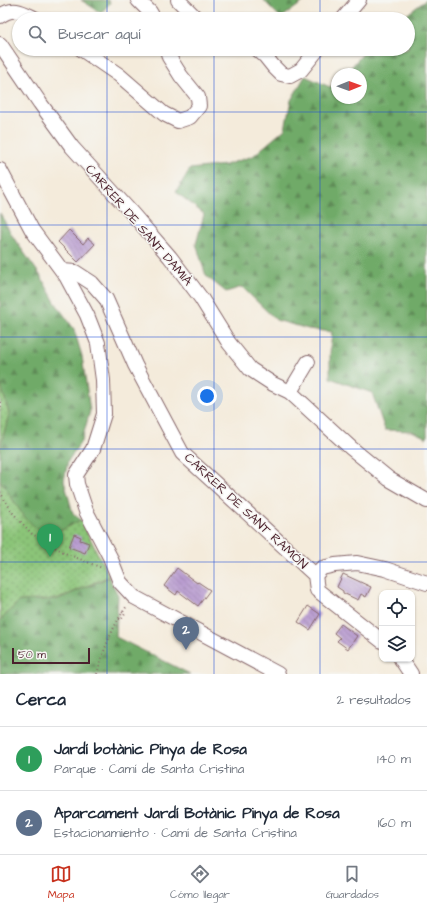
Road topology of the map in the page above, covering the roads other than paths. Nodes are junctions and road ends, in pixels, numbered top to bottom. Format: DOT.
graph roads {
  1 [pos="138,0"];
  2 [pos="178,0"];
  3 [pos="359,0"];
  4 [pos="21,12"];
  5 [pos="150,12"];
  6 [pos="190,12"];
  7 [pos="349,12"];
  8 [pos="0,16"];
  9 [pos="0,44"];
  10 [pos="91,56"];
  11 [pos="169,56"];
  12 [pos="265,56"];
  13 [pos="312,56"];
  14 [pos="0,170"];
  15 [pos="63,271"];
  16 [pos="308,362"];
  17 [pos="290,392"];
  18 [pos="427,501"];
  19 [pos="315,575"];
  20 [pos="427,582"];
  21 [pos="379,638"];
  22 [pos="403,662"];
  23 [pos="278,674"];
  24 [pos="411,674"];
  1 -- 5 [label="street"];
  2 -- 6 [label="street"];
  3 -- 7 [label="street"];
  4 -- 8 [label="street"];
  9 -- 17 [label="street, CARRER DE SANT DAMIÀ"];
  10 -- 11 [label="street"];
  12 -- 13 [label="street"];
  14 -- 15 [label="street"];
  15 -- 19 [label="street, CARRER DE SANT RAMÓN"];
  15 -- 23 [label="street"];
  16 -- 17 [label="street"];
  17 -- 18 [label="street, CARRER DE SANT DAMIÀ"];
  19 -- 20 [label="street"];
  19 -- 21 [label="street, CARRER DE SANT RAMÓN"];
  22 -- 24 [label="street"];
}
